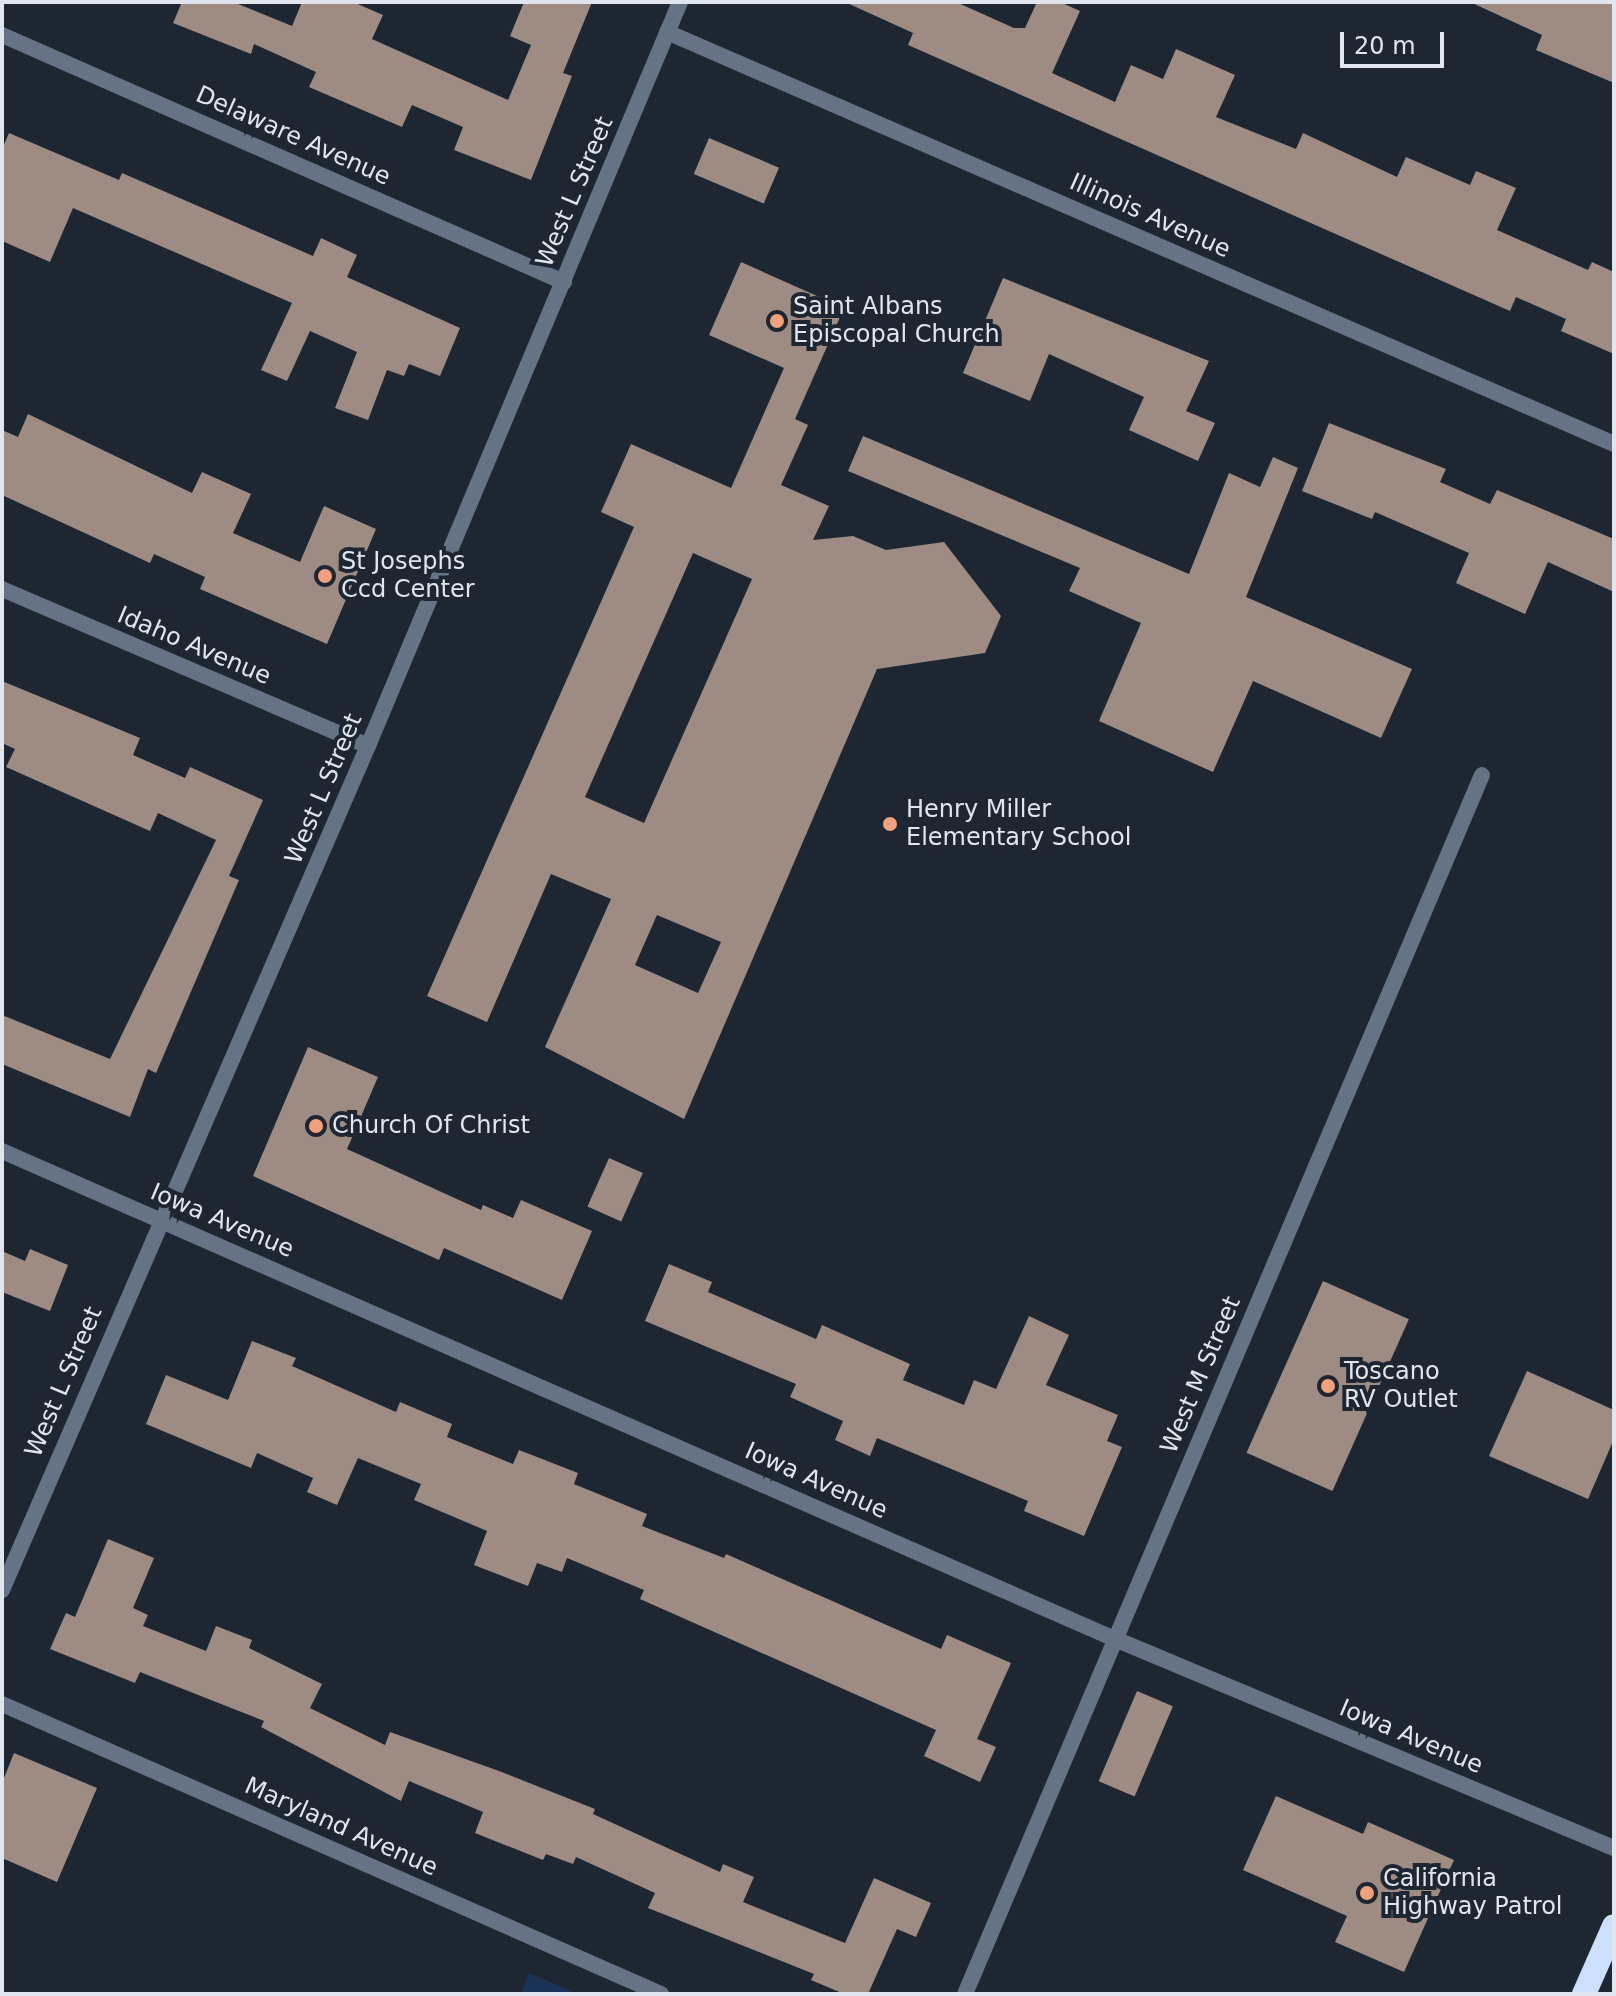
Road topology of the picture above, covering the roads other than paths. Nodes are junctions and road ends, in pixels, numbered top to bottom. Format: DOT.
graph roads {
  1 [pos="680,2"];
  2 [pos="667,32"];
  3 [pos="2,35"];
  4 [pos="564,282"];
  5 [pos="1614,444"];
  6 [pos="2,589"];
  7 [pos="368,746"];
  8 [pos="1482,775"];
  9 [pos="2,1151"];
  10 [pos="158,1221"];
  11 [pos="2,1590"];
  12 [pos="1115,1639"];
  13 [pos="2,1704"];
  14 [pos="1614,1848"];
  15 [pos="1614,1926"];
  16 [pos="661,1994"];
  17 [pos="965,1994"];
  18 [pos="1584,1994"];
  1 -- 2 [label="street, West L Street"];
  2 -- 4 [label="street, West L Street"];
  2 -- 5 [label="street, Illinois Avenue"];
  3 -- 4 [label="street, Delaware Avenue"];
  4 -- 7 [label="street, West L Street"];
  6 -- 7 [label="street, Idaho Avenue"];
  7 -- 10 [label="street, West L Street"];
  8 -- 12 [label="street, West M Street"];
  9 -- 10 [label="street, Iowa Avenue"];
  10 -- 11 [label="street, West L Street"];
  10 -- 12 [label="street, Iowa Avenue"];
  12 -- 14 [label="street, Iowa Avenue"];
  12 -- 17 [label="street, West M Street"];
  13 -- 16 [label="street, Maryland Avenue"];
  15 -- 18 [label="highway"];
}
